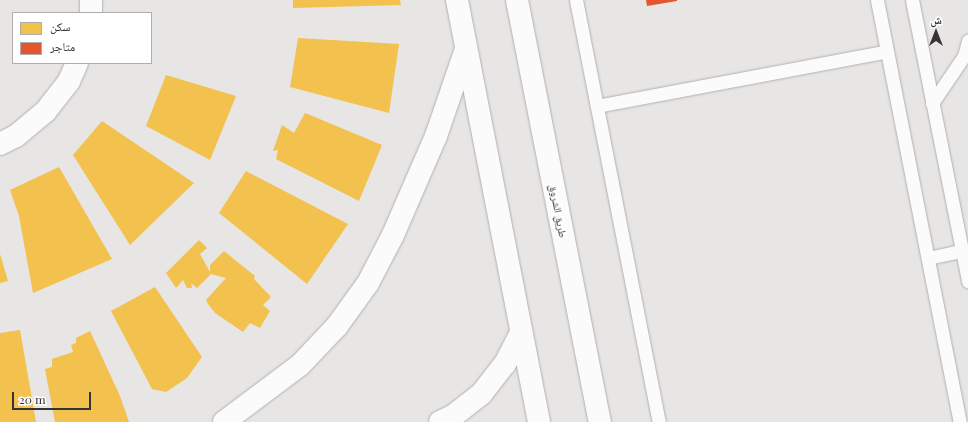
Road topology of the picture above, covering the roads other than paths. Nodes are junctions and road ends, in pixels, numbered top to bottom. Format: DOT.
graph roads {
  1 [pos="91,0"];
  2 [pos="456,0"];
  3 [pos="517,0"];
  4 [pos="576,0"];
  5 [pos="877,0"];
  6 [pos="912,0"];
  7 [pos="91,12"];
  8 [pos="968,41"];
  9 [pos="466,49"];
  10 [pos="887,51"];
  11 [pos="77,64"];
  12 [pos="932,103"];
  13 [pos="597,106"];
  14 [pos="0,144"];
  15 [pos="962,251"];
  16 [pos="928,258"];
  17 [pos="968,281"];
  18 [pos="522,332"];
  19 [pos="224,422"];
  20 [pos="440,422"];
  21 [pos="539,422"];
  22 [pos="600,422"];
  23 [pos="659,422"];
  24 [pos="960,422"];
  1 -- 7 [label="street"];
  2 -- 9 [label="street"];
  3 -- 22 [label="street, طريق الشروق"];
  4 -- 13 [label="lane"];
  5 -- 10 [label="lane"];
  6 -- 12 [label="lane"];
  8 -- 12 [label="lane"];
  9 -- 18 [label="street"];
  9 -- 19 [label="street"];
  10 -- 13 [label="lane"];
  10 -- 16 [label="lane"];
  11 -- 14 [label="street"];
  12 -- 15 [label="lane"];
  13 -- 23 [label="lane"];
  15 -- 16 [label="lane"];
  15 -- 17 [label="lane"];
  16 -- 24 [label="lane"];
  18 -- 20 [label="street"];
  18 -- 21 [label="street"];
}
